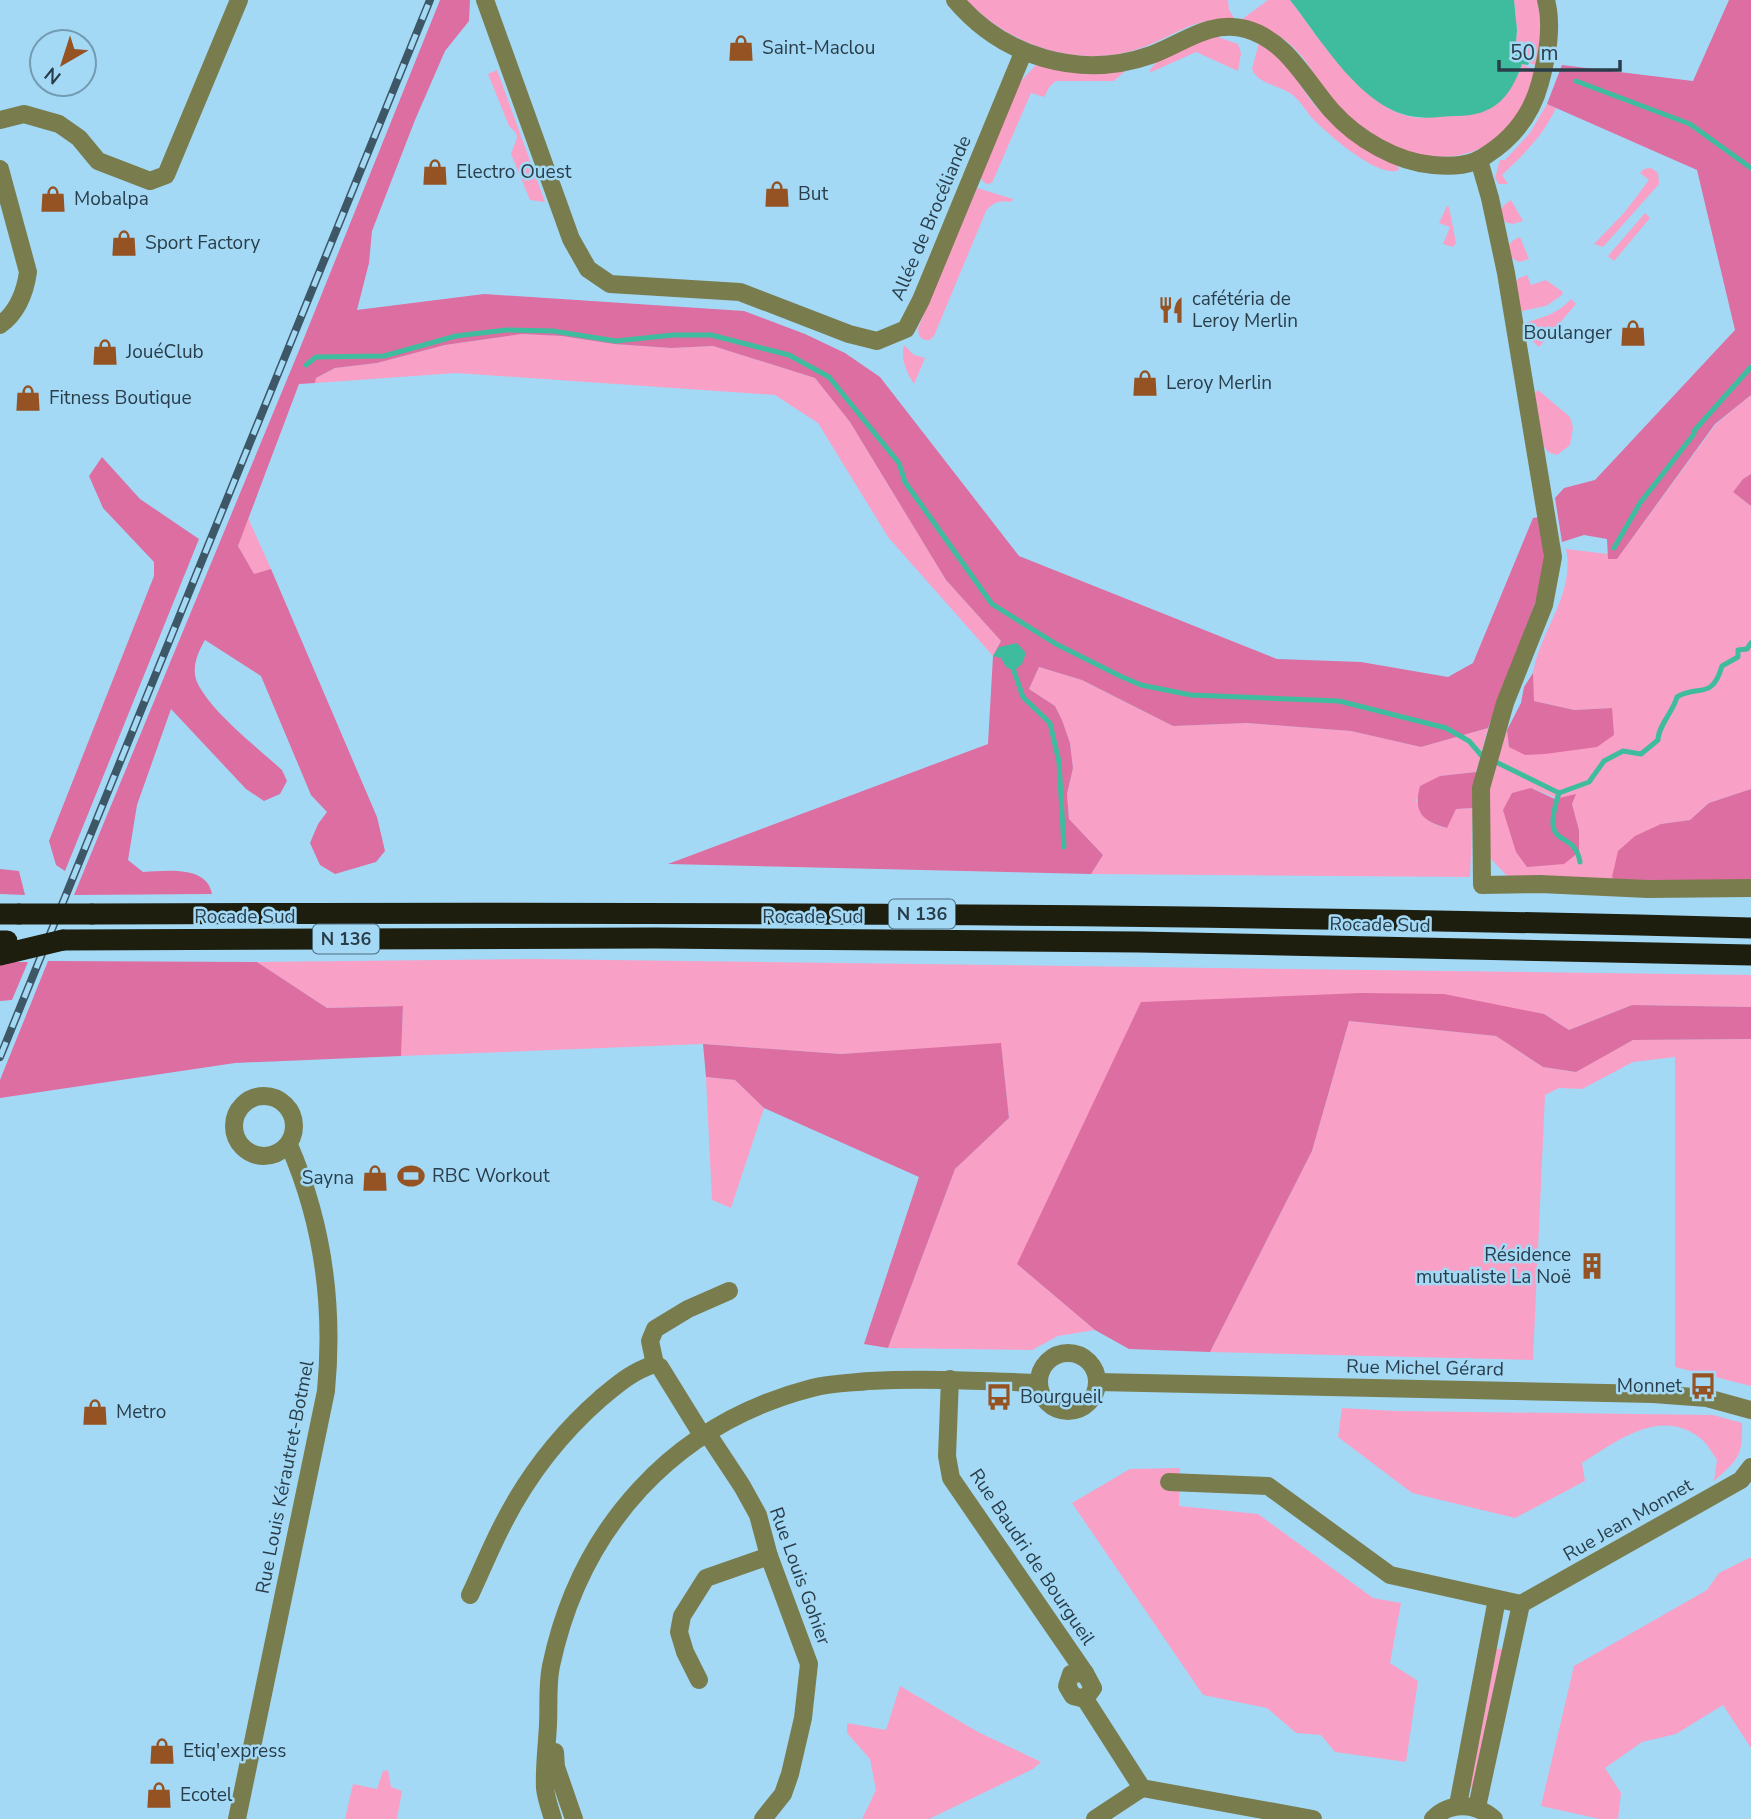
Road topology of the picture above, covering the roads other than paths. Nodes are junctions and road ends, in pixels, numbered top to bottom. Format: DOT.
graph roads {
  1 [pos="239,0"];
  2 [pos="485,0"];
  3 [pos="955,0"];
  4 [pos="1546,0"];
  5 [pos="1023,53"];
  6 [pos="0,120"];
  7 [pos="1479,160"];
  8 [pos="0,169"];
  9 [pos="0,325"];
  10 [pos="1751,888"];
  11 [pos="10,914"];
  12 [pos="1751,928"];
  13 [pos="2,946"];
  14 [pos="1751,955"];
  15 [pos="289,1145"];
  16 [pos="729,1291"];
  17 [pos="655,1364"];
  18 [pos="950,1379"];
  19 [pos="1039,1382"];
  20 [pos="1097,1382"];
  21 [pos="1751,1410"];
  22 [pos="705,1434"];
  23 [pos="1751,1467"];
  24 [pos="1169,1482"];
  25 [pos="769,1556"];
  26 [pos="470,1595"];
  27 [pos="1497,1599"];
  28 [pos="1521,1604"];
  29 [pos="550,1669"];
  30 [pos="699,1680"];
  31 [pos="1142,1788"];
  32 [pos="1458,1805"];
  33 [pos="1477,1807"];
  34 [pos="1265,1814"];
  35 [pos="237,1819"];
  36 [pos="552,1819"];
  37 [pos="574,1819"];
  38 [pos="763,1819"];
  39 [pos="1095,1819"];
  40 [pos="1313,1819"];
  41 [pos="1433,1819"];
  42 [pos="1494,1819"];
  1 -- 6 [label="street"];
  2 -- 5 [label="street, Allée de Brocéliande"];
  3 -- 5 [label="street"];
  4 -- 7 [label="street"];
  5 -- 7 [label="street"];
  7 -- 10 [label="street"];
  8 -- 9 [label="street"];
  11 -- 12 [label="highway, Rocade Sud / N 136, bridge"];
  13 -- 14 [label="highway, Rocade Sud / N 136, bridge"];
  15 -- 35 [label="street, Rue Louis Kérautret-Botmel"];
  16 -- 17 [label="street"];
  17 -- 22 [label="street, Rue Louis Gohier"];
  17 -- 26 [label="street"];
  18 -- 19 [label="street"];
  18 -- 22 [label="street"];
  18 -- 31 [label="street, Rue Baudri de Bourgueil"];
  19 -- 20 [label="street"];
  19 -- 20 [label="street"];
  20 -- 21 [label="street, Rue Michel Gérard"];
  22 -- 25 [label="street, Rue Louis Gohier"];
  22 -- 29 [label="street"];
  23 -- 28 [label="street, Rue Jean Monnet"];
  24 -- 27 [label="street"];
  25 -- 30 [label="street"];
  25 -- 38 [label="street, Rue Louis Gohier"];
  27 -- 28 [label="street"];
  27 -- 32 [label="street"];
  28 -- 33 [label="street"];
  29 -- 36 [label="street"];
  29 -- 37 [label="street"];
  31 -- 34 [label="street"];
  31 -- 39 [label="street"];
  32 -- 33 [label="street"];
  32 -- 41 [label="street"];
  33 -- 42 [label="street"];
  34 -- 40 [label="street"];
}
